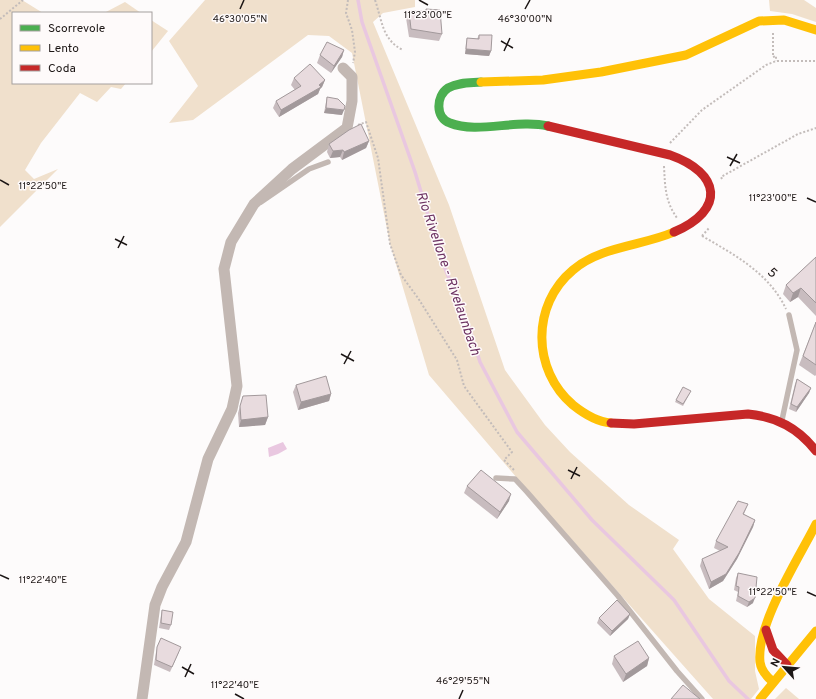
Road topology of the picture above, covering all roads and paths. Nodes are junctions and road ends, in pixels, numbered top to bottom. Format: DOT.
graph roads {
  1 [pos="23,0"];
  2 [pos="348,0"];
  3 [pos="375,0"];
  4 [pos="0,19"];
  5 [pos="774,26"];
  6 [pos="816,30"];
  7 [pos="403,50"];
  8 [pos="776,61"];
  9 [pos="816,61"];
  10 [pos="343,68"];
  11 [pos="352,77"];
  12 [pos="347,128"];
  13 [pos="816,128"];
  14 [pos="664,154"];
  15 [pos="328,162"];
  16 [pos="722,182"];
  17 [pos="254,204"];
  18 [pos="678,219"];
  19 [pos="710,227"];
  20 [pos="789,315"];
  21 [pos="782,421"];
  22 [pos="816,451"];
  23 [pos="519,475"];
  24 [pos="496,478"];
  25 [pos="816,524"];
  26 [pos="765,628"];
  27 [pos="816,631"];
  28 [pos="787,665"];
  29 [pos="773,682"];
  30 [pos="763,696"];
  31 [pos="142,699"];
  32 [pos="702,699"];
  1 -- 4 [label="path"];
  2 -- 11 [label="path"];
  3 -- 7 [label="path"];
  5 -- 8 [label="path"];
  6 -- 14 [label="main road"];
  8 -- 9 [label="path"];
  8 -- 14 [label="path"];
  10 -- 11 [label="street"];
  11 -- 12 [label="street"];
  12 -- 17 [label="street"];
  12 -- 23 [label="path"];
  13 -- 16 [label="path"];
  14 -- 18 [label="path"];
  14 -- 21 [label="main road"];
  15 -- 17 [label="lane"];
  17 -- 31 [label="street"];
  19 -- 20 [label="path, 5 / 5"];
  20 -- 21 [label="lane"];
  21 -- 22 [label="main road"];
  24 -- 32 [label="lane"];
  25 -- 26 [label="main road"];
  26 -- 28 [label="main road"];
  26 -- 29 [label="main road"];
  27 -- 28 [label="main road"];
  28 -- 29 [label="main road"];
  29 -- 30 [label="main road"];
}
